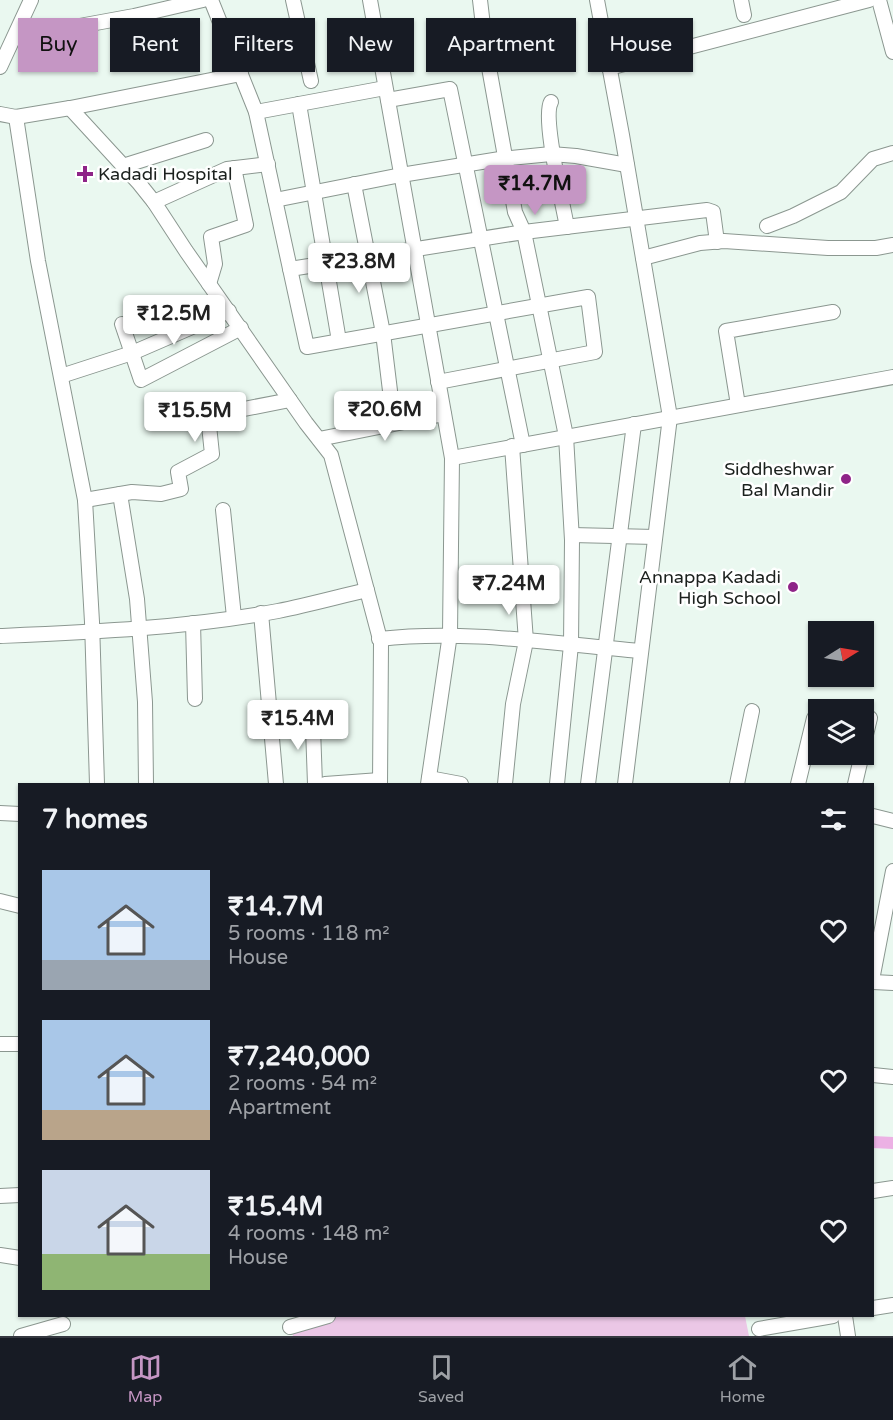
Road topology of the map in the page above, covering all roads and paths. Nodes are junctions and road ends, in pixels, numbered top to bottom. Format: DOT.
graph roads {
  1 [pos="31,0"];
  2 [pos="203,0"];
  3 [pos="211,0"];
  4 [pos="293,0"];
  5 [pos="370,0"];
  6 [pos="480,0"];
  7 [pos="597,0"];
  8 [pos="741,0"];
  9 [pos="880,3"];
  10 [pos="744,15"];
  11 [pos="600,18"];
  12 [pos="14,38"];
  13 [pos="693,48"];
  14 [pos="893,52"];
  15 [pos="0,67"];
  16 [pos="610,72"];
  17 [pos="241,74"];
  18 [pos="311,81"];
  19 [pos="387,94"];
  20 [pos="551,102"];
  21 [pos="299,104"];
  22 [pos="70,108"];
  23 [pos="256,112"];
  24 [pos="0,114"];
  25 [pos="16,117"];
  26 [pos="206,140"];
  27 [pos="893,153"];
  28 [pos="554,154"];
  29 [pos="506,158"];
  30 [pos="268,164"];
  31 [pos="466,165"];
  32 [pos="627,165"];
  33 [pos="123,166"];
  34 [pos="234,168"];
  35 [pos="401,175"];
  36 [pos="354,184"];
  37 [pos="314,193"];
  38 [pos="275,200"];
  39 [pos="154,202"];
  40 [pos="636,219"];
  41 [pos="767,226"];
  42 [pos="567,227"];
  43 [pos="524,231"];
  44 [pos="481,239"];
  45 [pos="717,242"];
  46 [pos="893,245"];
  47 [pos="415,250"];
  48 [pos="368,257"];
  49 [pos="643,258"];
  50 [pos="326,264"];
  51 [pos="290,269"];
  52 [pos="209,284"];
  53 [pos="539,305"];
  54 [pos="229,311"];
  55 [pos="833,312"];
  56 [pos="496,313"];
  57 [pos="122,324"];
  58 [pos="428,325"];
  59 [pos="241,328"];
  60 [pos="383,333"];
  61 [pos="339,341"];
  62 [pos="132,353"];
  63 [pos="551,361"];
  64 [pos="507,369"];
  65 [pos="61,376"];
  66 [pos="893,377"];
  67 [pos="438,382"];
  68 [pos="391,399"];
  69 [pos="290,400"];
  70 [pos="738,405"];
  71 [pos="444,414"];
  72 [pos="670,417"];
  73 [pos="634,424"];
  74 [pos="566,436"];
  75 [pos="319,439"];
  76 [pos="517,446"];
  77 [pos="452,458"];
  78 [pos="120,494"];
  79 [pos="85,500"];
  80 [pos="223,510"];
  81 [pos="572,535"];
  82 [pos="620,536"];
  83 [pos="655,537"];
  84 [pos="367,590"];
  85 [pos="261,613"];
  86 [pos="234,617"];
  87 [pos="193,623"];
  88 [pos="140,627"];
  89 [pos="93,631"];
  90 [pos="450,634"];
  91 [pos="0,636"];
  92 [pos="380,639"];
  93 [pos="526,641"];
  94 [pos="572,645"];
  95 [pos="606,648"];
  96 [pos="640,651"];
  97 [pos="195,699"];
  98 [pos="752,711"];
  99 [pos="271,728"];
  100 [pos="808,743"];
  101 [pos="859,765"];
  102 [pos="428,781"];
  103 [pos="380,782"];
  104 [pos="97,783"];
  105 [pos="146,783"];
  106 [pos="276,783"];
  107 [pos="315,783"];
  108 [pos="352,783"];
  109 [pos="450,783"];
  110 [pos="504,783"];
  111 [pos="557,783"];
  112 [pos="588,783"];
  113 [pos="625,783"];
  114 [pos="738,783"];
  115 [pos="798,783"];
  116 [pos="855,783"];
  117 [pos="0,813"];
  118 [pos="18,814"];
  119 [pos="874,816"];
  120 [pos="893,820"];
  121 [pos="893,871"];
  122 [pos="891,892"];
  123 [pos="0,901"];
  124 [pos="18,906"];
  125 [pos="874,970"];
  126 [pos="874,982"];
  127 [pos="893,983"];
  128 [pos="0,1044"];
  129 [pos="18,1044"];
  130 [pos="874,1075"];
  131 [pos="893,1077"];
  132 [pos="893,1188"];
  133 [pos="874,1191"];
  134 [pos="18,1195"];
  135 [pos="0,1196"];
  136 [pos="0,1255"];
  137 [pos="18,1258"];
  138 [pos="893,1305"];
  139 [pos="874,1308"];
  140 [pos="324,1317"];
  141 [pos="826,1317"];
  142 [pos="845,1317"];
  143 [pos="63,1325"];
  144 [pos="290,1326"];
  145 [pos="759,1327"];
  146 [pos="21,1336"];
  147 [pos="848,1336"];
  1 -- 12 [label="street"];
  2 -- 12 [label="street"];
  3 -- 17 [label="street"];
  4 -- 18 [label="street"];
  5 -- 19 [label="street"];
  6 -- 29 [label="street"];
  7 -- 11 [label="street"];
  8 -- 10 [label="street"];
  9 -- 13 [label="street"];
  9 -- 14 [label="street"];
  12 -- 15 [label="street"];
  16 -- 32 [label="street"];
  17 -- 22 [label="street"];
  17 -- 23 [label="street"];
  19 -- 21 [label="street"];
  19 -- 31 [label="street"];
  19 -- 35 [label="street"];
  20 -- 28 [label="street"];
  21 -- 23 [label="street"];
  21 -- 37 [label="street"];
  22 -- 25 [label="street"];
  22 -- 33 [label="street"];
  23 -- 30 [label="street"];
  24 -- 25 [label="street"];
  25 -- 65 [label="street"];
  26 -- 33 [label="street"];
  27 -- 41 [label="street"];
  28 -- 29 [label="street"];
  28 -- 32 [label="street"];
  28 -- 42 [label="street"];
  29 -- 31 [label="street"];
  29 -- 43 [label="street"];
  30 -- 34 [label="street"];
  30 -- 38 [label="street"];
  31 -- 35 [label="street"];
  31 -- 44 [label="street"];
  32 -- 40 [label="street"];
  33 -- 39 [label="street"];
  34 -- 39 [label="street"];
  34 -- 52 [label="street"];
  35 -- 36 [label="street"];
  35 -- 47 [label="street"];
  36 -- 37 [label="street"];
  36 -- 48 [label="street"];
  37 -- 38 [label="street"];
  37 -- 50 [label="street"];
  38 -- 51 [label="street"];
  39 -- 52 [label="street"];
  40 -- 42 [label="street"];
  40 -- 45 [label="street"];
  40 -- 49 [label="street"];
  42 -- 43 [label="street"];
  43 -- 44 [label="street"];
  43 -- 53 [label="street"];
  44 -- 47 [label="street"];
  44 -- 56 [label="street"];
  45 -- 46 [label="street"];
  45 -- 49 [label="street"];
  47 -- 48 [label="street"];
  47 -- 58 [label="street"];
  48 -- 50 [label="street"];
  48 -- 60 [label="street"];
  49 -- 72 [label="street"];
  50 -- 51 [label="street"];
  50 -- 61 [label="street"];
  51 -- 61 [label="street"];
  52 -- 54 [label="street"];
  53 -- 56 [label="street"];
  53 -- 63 [label="street"];
  53 -- 63 [label="street"];
  54 -- 59 [label="street"];
  54 -- 62 [label="street"];
  55 -- 70 [label="street"];
  56 -- 58 [label="street"];
  56 -- 64 [label="street"];
  57 -- 62 [label="street"];
  58 -- 60 [label="street"];
  58 -- 67 [label="street"];
  59 -- 62 [label="street"];
  59 -- 69 [label="street"];
  60 -- 61 [label="street"];
  60 -- 68 [label="street"];
  62 -- 65 [label="street"];
  63 -- 64 [label="street"];
  63 -- 74 [label="street"];
  64 -- 67 [label="street"];
  64 -- 76 [label="street"];
  65 -- 79 [label="street"];
  66 -- 70 [label="street"];
  67 -- 71 [label="street"];
  69 -- 75 [label="street"];
  69 -- 78 [label="street"];
  70 -- 72 [label="street"];
  71 -- 75 [label="street"];
  71 -- 77 [label="street"];
  72 -- 73 [label="street"];
  72 -- 83 [label="street"];
  73 -- 74 [label="street"];
  73 -- 82 [label="street"];
  74 -- 76 [label="street"];
  74 -- 81 [label="street"];
  75 -- 84 [label="street"];
  76 -- 77 [label="street"];
  76 -- 93 [label="street"];
  77 -- 90 [label="street"];
  78 -- 79 [label="street"];
  78 -- 88 [label="street"];
  79 -- 89 [label="street"];
  80 -- 86 [label="street"];
  81 -- 82 [label="street"];
  81 -- 94 [label="street"];
  82 -- 83 [label="street"];
  82 -- 95 [label="street"];
  83 -- 96 [label="street"];
  84 -- 85 [label="street"];
  84 -- 92 [label="street"];
  85 -- 86 [label="street"];
  85 -- 99 [label="street"];
  86 -- 87 [label="street"];
  87 -- 88 [label="street"];
  87 -- 97 [label="street"];
  88 -- 89 [label="street"];
  88 -- 105 [label="street"];
  89 -- 91 [label="street"];
  89 -- 104 [label="street"];
  90 -- 92 [label="street"];
  90 -- 93 [label="street"];
  90 -- 102 [label="street"];
  92 -- 103 [label="street"];
  93 -- 94 [label="street"];
  93 -- 110 [label="street"];
  94 -- 95 [label="street"];
  94 -- 111 [label="street"];
  95 -- 96 [label="street"];
  95 -- 112 [label="street"];
  96 -- 113 [label="street"];
  98 -- 114 [label="street"];
  99 -- 106 [label="street"];
  99 -- 107 [label="street"];
  100 -- 115 [label="street"];
  101 -- 116 [label="street"];
  102 -- 109 [label="street"];
  103 -- 108 [label="street"];
  117 -- 118 [label="street"];
  119 -- 120 [label="street"];
  121 -- 122 [label="street"];
  122 -- 125 [label="street"];
  123 -- 124 [label="street"];
  126 -- 127 [label="street"];
  128 -- 129 [label="street"];
  130 -- 131 [label="street"];
  132 -- 133 [label="street"];
  134 -- 135 [label="street"];
  136 -- 137 [label="street"];
  138 -- 139 [label="street"];
  140 -- 144 [label="street"];
  141 -- 145 [label="street"];
  142 -- 147 [label="street"];
  143 -- 146 [label="street"];
}
